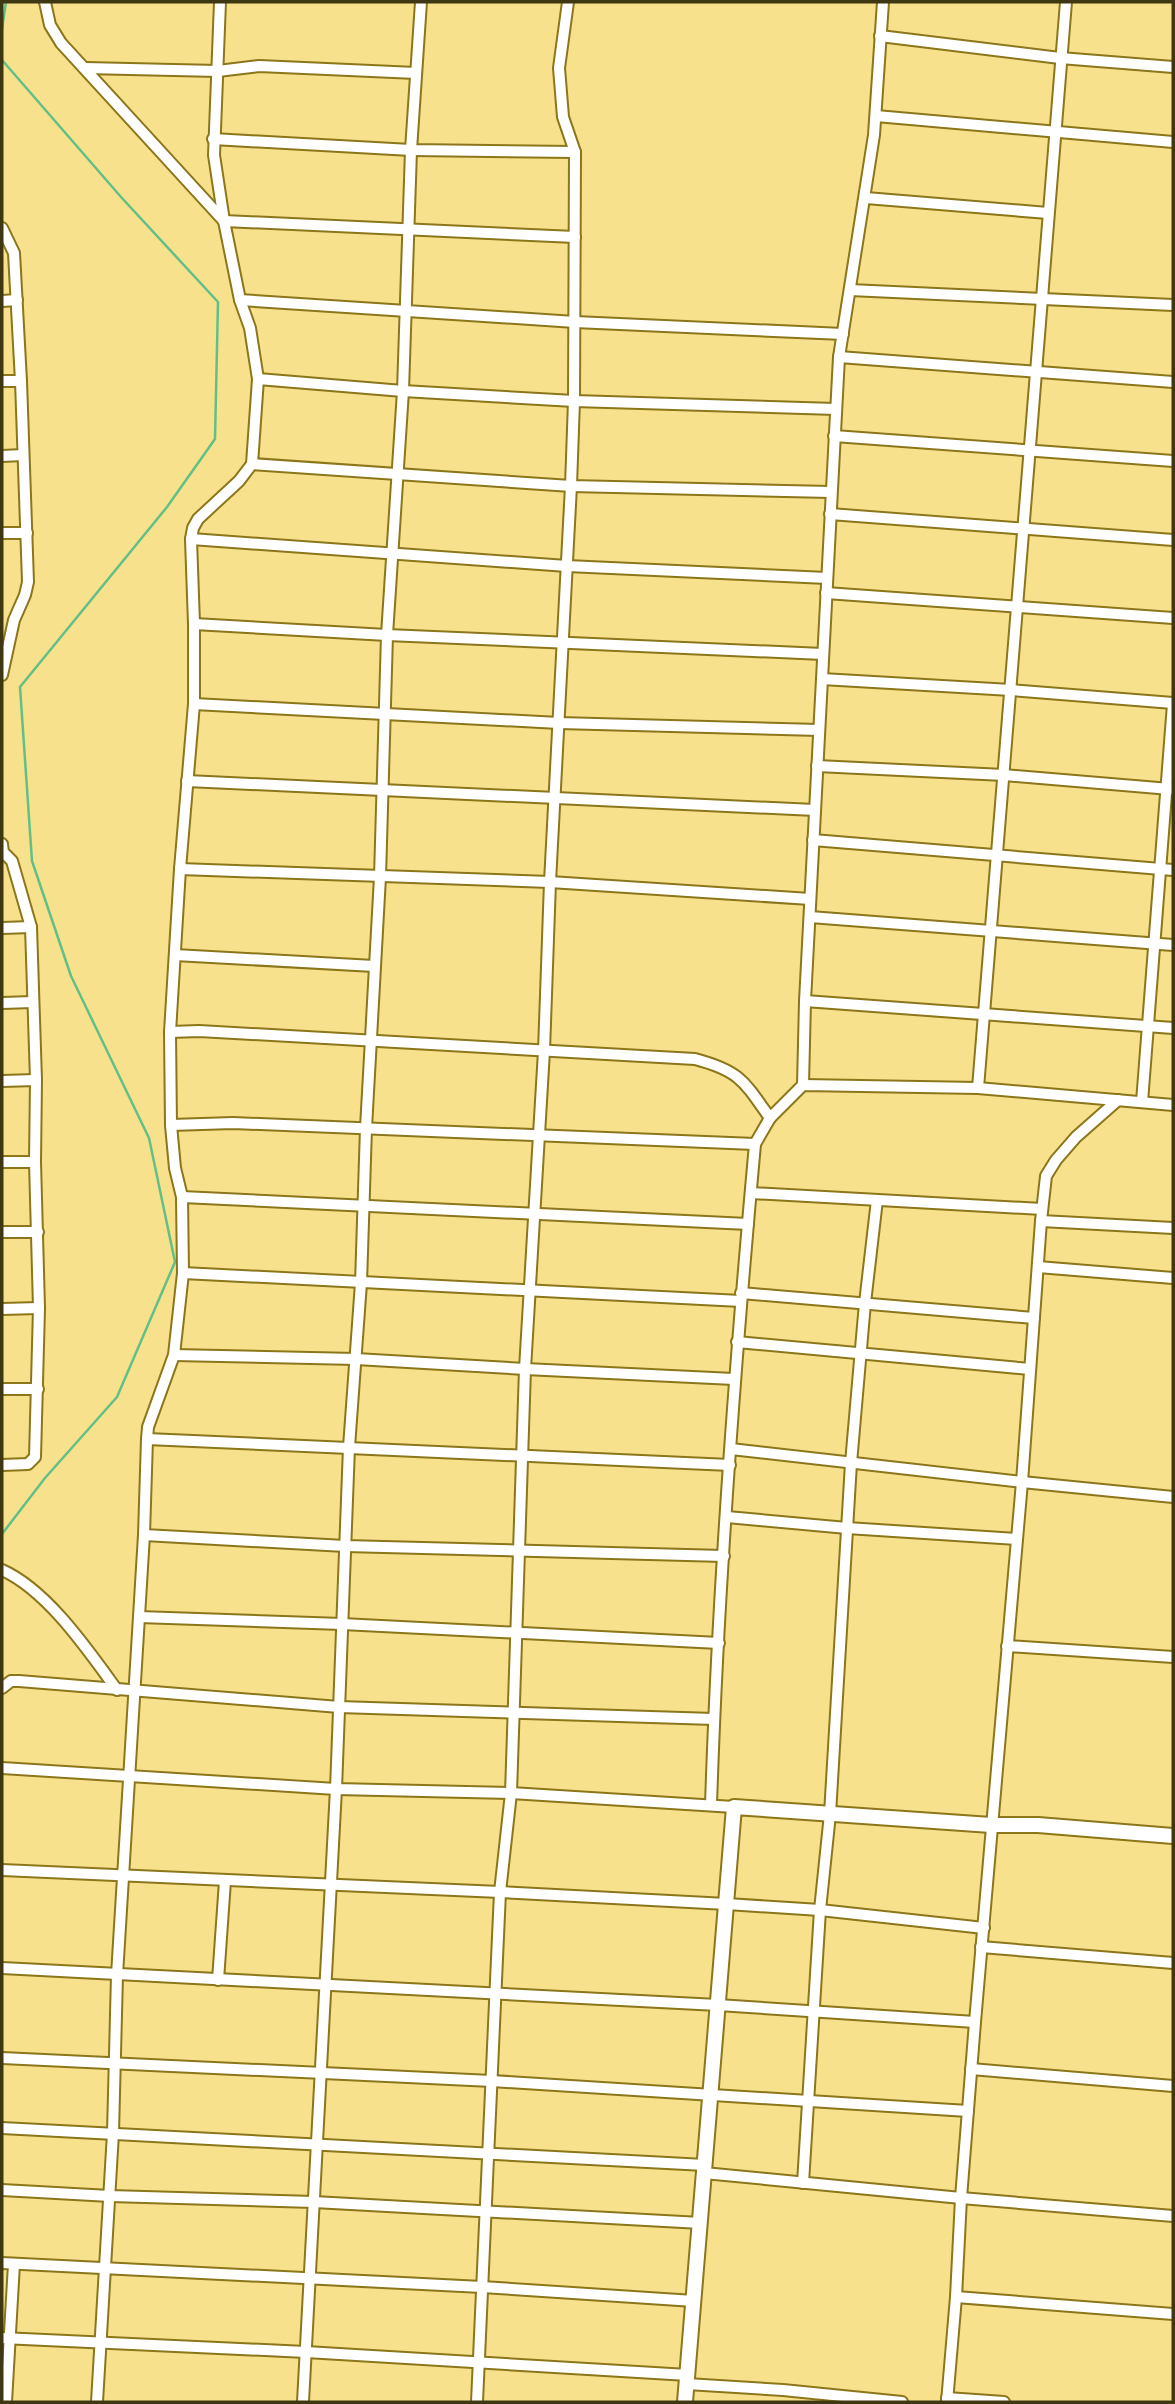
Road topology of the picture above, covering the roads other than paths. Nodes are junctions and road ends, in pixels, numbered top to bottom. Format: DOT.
graph roads {
  1 [pos="46,2"];
  2 [pos="220,2"];
  3 [pos="421,2"];
  4 [pos="568,2"];
  5 [pos="883,2"];
  6 [pos="1066,2"];
  7 [pos="880,36"];
  8 [pos="1060,58"];
  9 [pos="1173,67"];
  10 [pos="85,68"];
  11 [pos="218,71"];
  12 [pos="416,73"];
  13 [pos="876,116"];
  14 [pos="1055,130"];
  15 [pos="213,139"];
  16 [pos="1173,142"];
  17 [pos="411,150"];
  18 [pos="575,152"];
  19 [pos="866,198"];
  20 [pos="1048,212"];
  21 [pos="224,221"];
  22 [pos="2,228"];
  23 [pos="408,230"];
  24 [pos="575,237"];
  25 [pos="850,290"];
  26 [pos="2,300"];
  27 [pos="17,300"];
  28 [pos="240,300"];
  29 [pos="1042,300"];
  30 [pos="1173,305"];
  31 [pos="407,311"];
  32 [pos="575,322"];
  33 [pos="843,334"];
  34 [pos="839,357"];
  35 [pos="1037,371"];
  36 [pos="258,379"];
  37 [pos="2,381"];
  38 [pos="21,381"];
  39 [pos="1173,382"];
  40 [pos="403,391"];
  41 [pos="574,401"];
  42 [pos="836,409"];
  43 [pos="834,436"];
  44 [pos="1030,449"];
  45 [pos="23,455"];
  46 [pos="2,456"];
  47 [pos="1173,461"];
  48 [pos="252,464"];
  49 [pos="397,473"];
  50 [pos="571,486"];
  51 [pos="831,492"];
  52 [pos="830,514"];
  53 [pos="1024,528"];
  54 [pos="2,533"];
  55 [pos="27,533"];
  56 [pos="191,539"];
  57 [pos="1173,540"];
  58 [pos="393,552"];
  59 [pos="566,566"];
  60 [pos="827,578"];
  61 [pos="826,593"];
  62 [pos="1018,606"];
  63 [pos="1173,618"];
  64 [pos="8,620"];
  65 [pos="194,624"];
  66 [pos="387,635"];
  67 [pos="563,642"];
  68 [pos="822,654"];
  69 [pos="2,675"];
  70 [pos="822,679"];
  71 [pos="1011,690"];
  72 [pos="1173,703"];
  73 [pos="194,704"];
  74 [pos="385,714"];
  75 [pos="559,723"];
  76 [pos="819,730"];
  77 [pos="817,766"];
  78 [pos="1004,775"];
  79 [pos="187,781"];
  80 [pos="1170,789"];
  81 [pos="383,790"];
  82 [pos="555,797"];
  83 [pos="815,810"];
  84 [pos="813,840"];
  85 [pos="2,844"];
  86 [pos="2,852"];
  87 [pos="997,856"];
  88 [pos="180,869"];
  89 [pos="1160,869"];
  90 [pos="1173,870"];
  91 [pos="380,877"];
  92 [pos="550,882"];
  93 [pos="810,899"];
  94 [pos="810,916"];
  95 [pos="31,927"];
  96 [pos="2,928"];
  97 [pos="991,930"];
  98 [pos="1154,944"];
  99 [pos="1173,945"];
  100 [pos="175,955"];
  101 [pos="374,966"];
  102 [pos="805,1001"];
  103 [pos="33,1002"];
  104 [pos="2,1003"];
  105 [pos="984,1014"];
  106 [pos="1148,1026"];
  107 [pos="1173,1028"];
  108 [pos="170,1032"];
  109 [pos="371,1042"];
  110 [pos="544,1051"];
  111 [pos="36,1080"];
  112 [pos="2,1081"];
  113 [pos="803,1086"];
  114 [pos="978,1088"];
  115 [pos="1118,1100"];
  116 [pos="1142,1102"];
  117 [pos="1173,1105"];
  118 [pos="770,1118"];
  119 [pos="171,1125"];
  120 [pos="366,1128"];
  121 [pos="540,1136"];
  122 [pos="755,1144"];
  123 [pos="2,1162"];
  124 [pos="36,1162"];
  125 [pos="751,1193"];
  126 [pos="182,1197"];
  127 [pos="877,1200"];
  128 [pos="364,1206"];
  129 [pos="536,1213"];
  130 [pos="1042,1215"];
  131 [pos="748,1224"];
  132 [pos="1173,1228"];
  133 [pos="2,1232"];
  134 [pos="38,1232"];
  135 [pos="1038,1267"];
  136 [pos="183,1273"];
  137 [pos="1173,1278"];
  138 [pos="361,1283"];
  139 [pos="530,1291"];
  140 [pos="741,1297"];
  141 [pos="865,1303"];
  142 [pos="39,1308"];
  143 [pos="2,1309"];
  144 [pos="1034,1318"];
  145 [pos="737,1342"];
  146 [pos="861,1353"];
  147 [pos="174,1355"];
  148 [pos="356,1359"];
  149 [pos="525,1369"];
  150 [pos="1030,1369"];
  151 [pos="733,1378"];
  152 [pos="2,1389"];
  153 [pos="38,1389"];
  154 [pos="147,1439"];
  155 [pos="349,1447"];
  156 [pos="731,1449"];
  157 [pos="521,1457"];
  158 [pos="851,1463"];
  159 [pos="2,1465"];
  160 [pos="730,1465"];
  161 [pos="1022,1482"];
  162 [pos="1173,1497"];
  163 [pos="727,1517"];
  164 [pos="847,1528"];
  165 [pos="144,1535"];
  166 [pos="1017,1539"];
  167 [pos="345,1546"];
  168 [pos="519,1550"];
  169 [pos="724,1556"];
  170 [pos="2,1570"];
  171 [pos="139,1617"];
  172 [pos="342,1624"];
  173 [pos="516,1632"];
  174 [pos="719,1643"];
  175 [pos="1007,1646"];
  176 [pos="1173,1657"];
  177 [pos="2,1688"];
  178 [pos="117,1689"];
  179 [pos="135,1691"];
  180 [pos="339,1707"];
  181 [pos="514,1711"];
  182 [pos="713,1719"];
  183 [pos="2,1768"];
  184 [pos="130,1775"];
  185 [pos="337,1789"];
  186 [pos="511,1793"];
  187 [pos="711,1805"];
  188 [pos="734,1807"];
  189 [pos="830,1814"];
  190 [pos="991,1825"];
  191 [pos="1173,1836"];
  192 [pos="2,1870"];
  193 [pos="123,1876"];
  194 [pos="225,1881"];
  195 [pos="332,1886"];
  196 [pos="500,1892"];
  197 [pos="727,1904"];
  198 [pos="820,1910"];
  199 [pos="984,1927"];
  200 [pos="981,1947"];
  201 [pos="1173,1963"];
  202 [pos="2,1968"];
  203 [pos="117,1975"];
  204 [pos="218,1980"];
  205 [pos="326,1986"];
  206 [pos="496,1994"];
  207 [pos="718,2005"];
  208 [pos="814,2011"];
  209 [pos="975,2022"];
  210 [pos="2,2058"];
  211 [pos="116,2063"];
  212 [pos="971,2069"];
  213 [pos="321,2073"];
  214 [pos="492,2081"];
  215 [pos="1173,2086"];
  216 [pos="711,2093"];
  217 [pos="809,2100"];
  218 [pos="968,2111"];
  219 [pos="2,2128"];
  220 [pos="113,2133"];
  221 [pos="317,2143"];
  222 [pos="489,2152"];
  223 [pos="705,2169"];
  224 [pos="803,2183"];
  225 [pos="2,2190"];
  226 [pos="110,2196"];
  227 [pos="961,2198"];
  228 [pos="314,2202"];
  229 [pos="486,2211"];
  230 [pos="1173,2216"];
  231 [pos="701,2223"];
  232 [pos="8,2264"];
  233 [pos="107,2269"];
  234 [pos="309,2279"];
  235 [pos="482,2287"];
  236 [pos="956,2297"];
  237 [pos="694,2301"];
  238 [pos="1173,2314"];
  239 [pos="6,2338"];
  240 [pos="102,2343"];
  241 [pos="306,2352"];
  242 [pos="478,2362"];
  243 [pos="687,2380"];
  244 [pos="783,2390"];
  245 [pos="947,2400"];
  246 [pos="6,2402"];
  247 [pos="97,2402"];
  248 [pos="303,2402"];
  249 [pos="477,2402"];
  250 [pos="685,2402"];
  251 [pos="783,2402"];
  252 [pos="902,2402"];
  253 [pos="1004,2402"];
  1 -- 10 [label="street"];
  2 -- 11 [label="street"];
  3 -- 12 [label="street"];
  4 -- 18 [label="street"];
  5 -- 7 [label="street"];
  6 -- 8 [label="street"];
  7 -- 8 [label="street"];
  7 -- 13 [label="street"];
  8 -- 9 [label="street"];
  8 -- 14 [label="street"];
  10 -- 11 [label="street"];
  10 -- 21 [label="street"];
  11 -- 12 [label="street"];
  11 -- 15 [label="street"];
  12 -- 17 [label="street"];
  13 -- 14 [label="street"];
  13 -- 19 [label="street"];
  14 -- 16 [label="street"];
  14 -- 20 [label="street"];
  15 -- 17 [label="street"];
  15 -- 21 [label="street"];
  17 -- 18 [label="street"];
  17 -- 23 [label="street"];
  18 -- 24 [label="street"];
  19 -- 20 [label="street"];
  19 -- 25 [label="street"];
  20 -- 29 [label="street"];
  21 -- 23 [label="street"];
  21 -- 28 [label="street"];
  22 -- 27 [label="street"];
  23 -- 24 [label="street"];
  23 -- 31 [label="street"];
  24 -- 32 [label="street"];
  25 -- 29 [label="street"];
  25 -- 33 [label="street"];
  26 -- 27 [label="street"];
  27 -- 38 [label="street"];
  28 -- 31 [label="street"];
  28 -- 36 [label="street"];
  29 -- 30 [label="street"];
  29 -- 35 [label="street"];
  31 -- 32 [label="street"];
  31 -- 40 [label="street"];
  32 -- 33 [label="street"];
  32 -- 41 [label="street"];
  33 -- 34 [label="street"];
  34 -- 35 [label="street"];
  34 -- 42 [label="street"];
  35 -- 39 [label="street"];
  35 -- 44 [label="street"];
  36 -- 40 [label="street"];
  36 -- 48 [label="street"];
  37 -- 38 [label="street"];
  38 -- 45 [label="street"];
  40 -- 41 [label="street"];
  40 -- 49 [label="street"];
  41 -- 42 [label="street"];
  41 -- 50 [label="street"];
  42 -- 43 [label="street"];
  43 -- 44 [label="street"];
  43 -- 51 [label="street"];
  44 -- 47 [label="street"];
  44 -- 53 [label="street"];
  45 -- 46 [label="street"];
  45 -- 55 [label="street"];
  48 -- 49 [label="street"];
  48 -- 56 [label="street"];
  49 -- 50 [label="street"];
  49 -- 58 [label="street"];
  50 -- 51 [label="street"];
  50 -- 59 [label="street"];
  51 -- 52 [label="street"];
  52 -- 53 [label="street"];
  52 -- 60 [label="street"];
  53 -- 57 [label="street"];
  53 -- 62 [label="street"];
  54 -- 55 [label="street"];
  55 -- 64 [label="street"];
  56 -- 58 [label="street"];
  56 -- 65 [label="street"];
  58 -- 59 [label="street"];
  58 -- 66 [label="street"];
  59 -- 60 [label="street"];
  59 -- 67 [label="street"];
  60 -- 61 [label="street"];
  61 -- 62 [label="street"];
  61 -- 68 [label="street"];
  62 -- 63 [label="street"];
  62 -- 71 [label="street"];
  64 -- 69 [label="street"];
  65 -- 66 [label="street"];
  65 -- 73 [label="street"];
  66 -- 67 [label="street"];
  66 -- 74 [label="street"];
  67 -- 68 [label="street"];
  67 -- 75 [label="street"];
  68 -- 70 [label="street"];
  70 -- 71 [label="street"];
  70 -- 76 [label="street"];
  71 -- 72 [label="street"];
  71 -- 78 [label="street"];
  72 -- 80 [label="street"];
  73 -- 74 [label="street"];
  73 -- 79 [label="street"];
  74 -- 75 [label="street"];
  74 -- 81 [label="street"];
  75 -- 76 [label="street"];
  75 -- 82 [label="street"];
  76 -- 77 [label="street"];
  77 -- 78 [label="street"];
  77 -- 83 [label="street"];
  78 -- 80 [label="street"];
  78 -- 87 [label="street"];
  79 -- 81 [label="street"];
  79 -- 88 [label="street"];
  80 -- 89 [label="street"];
  81 -- 82 [label="street"];
  81 -- 91 [label="street"];
  82 -- 83 [label="street"];
  82 -- 92 [label="street"];
  83 -- 84 [label="street"];
  84 -- 87 [label="street"];
  84 -- 93 [label="street"];
  85 -- 86 [label="street"];
  86 -- 95 [label="street"];
  87 -- 89 [label="street"];
  87 -- 97 [label="street"];
  88 -- 91 [label="street"];
  88 -- 100 [label="street"];
  89 -- 90 [label="street"];
  89 -- 98 [label="street"];
  91 -- 92 [label="street"];
  91 -- 101 [label="street"];
  92 -- 93 [label="street"];
  92 -- 110 [label="street"];
  93 -- 94 [label="street"];
  94 -- 97 [label="street"];
  94 -- 102 [label="street"];
  95 -- 96 [label="street"];
  95 -- 103 [label="street"];
  97 -- 98 [label="street"];
  97 -- 105 [label="street"];
  98 -- 99 [label="street"];
  98 -- 106 [label="street"];
  100 -- 101 [label="street"];
  100 -- 108 [label="street"];
  101 -- 109 [label="street"];
  102 -- 105 [label="street"];
  102 -- 113 [label="street"];
  103 -- 104 [label="street"];
  103 -- 111 [label="street"];
  105 -- 106 [label="street"];
  105 -- 114 [label="street"];
  106 -- 107 [label="street"];
  106 -- 116 [label="street"];
  108 -- 109 [label="street"];
  108 -- 119 [label="street"];
  109 -- 110 [label="street"];
  109 -- 120 [label="street"];
  110 -- 118 [label="street"];
  110 -- 121 [label="street"];
  111 -- 112 [label="street"];
  111 -- 124 [label="street"];
  113 -- 114 [label="street"];
  113 -- 118 [label="street"];
  114 -- 115 [label="street"];
  115 -- 116 [label="street"];
  115 -- 130 [label="street"];
  116 -- 117 [label="street"];
  118 -- 122 [label="street"];
  119 -- 120 [label="street"];
  119 -- 126 [label="street"];
  120 -- 121 [label="street"];
  120 -- 128 [label="street"];
  121 -- 122 [label="street"];
  121 -- 129 [label="street"];
  122 -- 125 [label="street"];
  123 -- 124 [label="street"];
  124 -- 134 [label="street"];
  125 -- 127 [label="street"];
  125 -- 131 [label="street"];
  126 -- 128 [label="street"];
  126 -- 136 [label="street"];
  127 -- 130 [label="street"];
  127 -- 141 [label="street"];
  128 -- 129 [label="street"];
  128 -- 138 [label="street"];
  129 -- 131 [label="street"];
  129 -- 139 [label="street"];
  130 -- 132 [label="street"];
  130 -- 135 [label="street"];
  131 -- 140 [label="street"];
  133 -- 134 [label="street"];
  134 -- 142 [label="street"];
  135 -- 137 [label="street"];
  135 -- 144 [label="street"];
  136 -- 138 [label="street"];
  136 -- 147 [label="street"];
  138 -- 139 [label="street"];
  138 -- 148 [label="street"];
  139 -- 140 [label="street"];
  139 -- 149 [label="street"];
  140 -- 141 [label="street"];
  140 -- 145 [label="street"];
  141 -- 144 [label="street"];
  141 -- 146 [label="street"];
  142 -- 143 [label="street"];
  142 -- 153 [label="street"];
  144 -- 150 [label="street"];
  145 -- 146 [label="street"];
  145 -- 151 [label="street"];
  146 -- 150 [label="street"];
  146 -- 158 [label="street"];
  147 -- 148 [label="street"];
  147 -- 154 [label="street"];
  148 -- 149 [label="street"];
  148 -- 155 [label="street"];
  149 -- 151 [label="street"];
  149 -- 157 [label="street"];
  150 -- 161 [label="street"];
  151 -- 156 [label="street"];
  152 -- 153 [label="street"];
  153 -- 159 [label="street"];
  154 -- 155 [label="street"];
  154 -- 165 [label="street"];
  155 -- 157 [label="street"];
  155 -- 167 [label="street"];
  156 -- 158 [label="street"];
  156 -- 160 [label="street"];
  157 -- 160 [label="street"];
  157 -- 168 [label="street"];
  158 -- 161 [label="street"];
  158 -- 164 [label="street"];
  160 -- 163 [label="street"];
  161 -- 162 [label="street"];
  161 -- 166 [label="street"];
  163 -- 164 [label="street"];
  163 -- 169 [label="street"];
  164 -- 166 [label="street"];
  164 -- 189 [label="street"];
  165 -- 167 [label="street"];
  165 -- 171 [label="street"];
  166 -- 175 [label="street"];
  167 -- 168 [label="street"];
  167 -- 172 [label="street"];
  168 -- 169 [label="street"];
  168 -- 173 [label="street"];
  169 -- 174 [label="street"];
  170 -- 178 [label="street"];
  171 -- 172 [label="street"];
  171 -- 179 [label="street"];
  172 -- 173 [label="street"];
  172 -- 180 [label="street"];
  173 -- 174 [label="street"];
  173 -- 181 [label="street"];
  174 -- 182 [label="street"];
  175 -- 176 [label="street"];
  175 -- 190 [label="street"];
  177 -- 178 [label="street"];
  178 -- 179 [label="street"];
  179 -- 180 [label="street"];
  179 -- 184 [label="street"];
  180 -- 181 [label="street"];
  180 -- 185 [label="street"];
  181 -- 182 [label="street"];
  181 -- 186 [label="street"];
  182 -- 187 [label="street"];
  183 -- 184 [label="street"];
  184 -- 185 [label="street"];
  184 -- 193 [label="street"];
  185 -- 186 [label="street"];
  185 -- 195 [label="street"];
  186 -- 187 [label="street"];
  186 -- 196 [label="street"];
  187 -- 188 [label="street"];
  188 -- 189 [label="street"];
  188 -- 197 [label="street"];
  189 -- 190 [label="street"];
  189 -- 198 [label="street"];
  190 -- 191 [label="street"];
  190 -- 199 [label="street"];
  192 -- 193 [label="street"];
  193 -- 194 [label="street"];
  193 -- 203 [label="street"];
  194 -- 195 [label="street"];
  194 -- 204 [label="street"];
  195 -- 196 [label="street"];
  195 -- 205 [label="street"];
  196 -- 197 [label="street"];
  196 -- 206 [label="street"];
  197 -- 198 [label="street"];
  197 -- 207 [label="street"];
  198 -- 199 [label="street"];
  198 -- 208 [label="street"];
  199 -- 200 [label="street"];
  200 -- 201 [label="street"];
  200 -- 209 [label="street"];
  202 -- 203 [label="street"];
  203 -- 204 [label="street"];
  203 -- 211 [label="street"];
  204 -- 205 [label="street"];
  205 -- 206 [label="street"];
  205 -- 213 [label="street"];
  206 -- 207 [label="street"];
  206 -- 214 [label="street"];
  207 -- 208 [label="street"];
  207 -- 216 [label="street"];
  208 -- 209 [label="street"];
  208 -- 217 [label="street"];
  209 -- 212 [label="street"];
  210 -- 211 [label="street"];
  211 -- 213 [label="street"];
  211 -- 220 [label="street"];
  212 -- 215 [label="street"];
  212 -- 218 [label="street"];
  213 -- 214 [label="street"];
  213 -- 221 [label="street"];
  214 -- 216 [label="street"];
  214 -- 222 [label="street"];
  216 -- 217 [label="street"];
  216 -- 223 [label="street"];
  217 -- 218 [label="street"];
  217 -- 224 [label="street"];
  218 -- 227 [label="street"];
  219 -- 220 [label="street"];
  220 -- 221 [label="street"];
  220 -- 226 [label="street"];
  221 -- 222 [label="street"];
  221 -- 228 [label="street"];
  222 -- 223 [label="street"];
  222 -- 229 [label="street"];
  223 -- 224 [label="street"];
  223 -- 231 [label="street"];
  224 -- 227 [label="street"];
  225 -- 226 [label="street"];
  226 -- 228 [label="street"];
  226 -- 233 [label="street"];
  227 -- 230 [label="street"];
  227 -- 236 [label="street"];
  228 -- 229 [label="street"];
  228 -- 234 [label="street"];
  229 -- 231 [label="street"];
  229 -- 235 [label="street"];
  231 -- 237 [label="street"];
  232 -- 233 [label="street"];
  232 -- 239 [label="street"];
  233 -- 234 [label="street"];
  233 -- 240 [label="street"];
  234 -- 235 [label="street"];
  234 -- 241 [label="street"];
  235 -- 237 [label="street"];
  235 -- 242 [label="street"];
  236 -- 238 [label="street"];
  236 -- 245 [label="street"];
  237 -- 243 [label="street"];
  239 -- 240 [label="street"];
  239 -- 246 [label="street"];
  240 -- 241 [label="street"];
  240 -- 247 [label="street"];
  241 -- 242 [label="street"];
  241 -- 248 [label="street"];
  242 -- 243 [label="street"];
  242 -- 249 [label="street"];
  243 -- 244 [label="street"];
  243 -- 250 [label="street"];
  244 -- 251 [label="street"];
  244 -- 252 [label="street"];
  245 -- 253 [label="street"];
}
